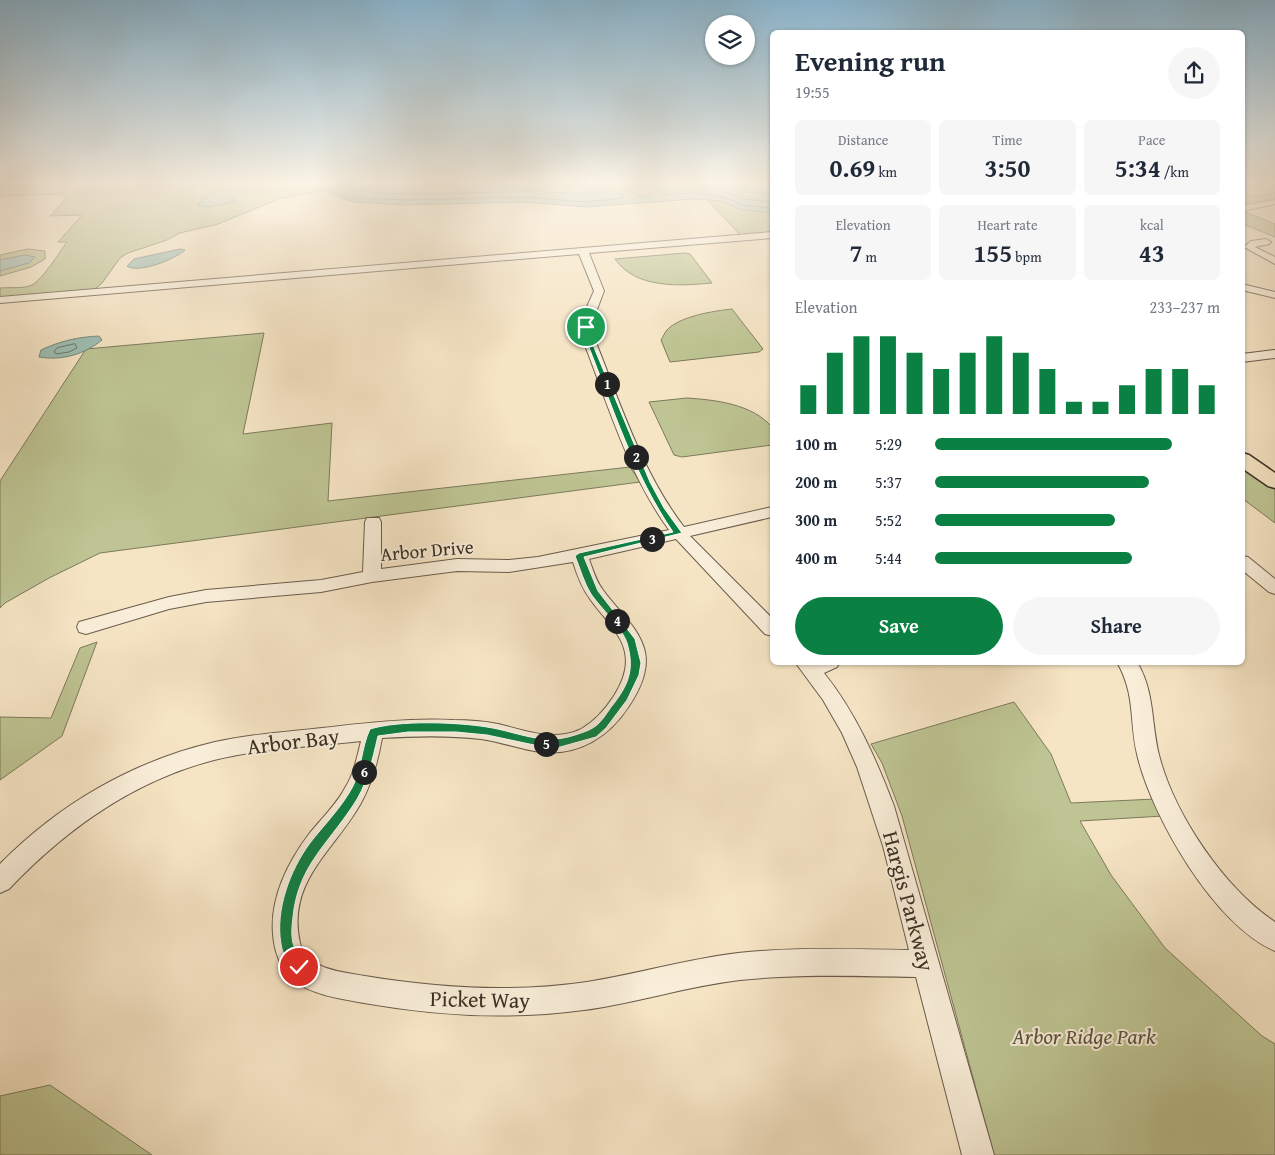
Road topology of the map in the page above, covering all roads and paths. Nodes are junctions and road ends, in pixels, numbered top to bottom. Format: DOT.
graph roads {
  1 [pos="761,236"];
  2 [pos="1266,242"];
  3 [pos="583,250"];
  4 [pos="1275,260"];
  5 [pos="1245,288"];
  6 [pos="1275,295"];
  7 [pos="0,300"];
  8 [pos="1275,354"];
  9 [pos="1245,358"];
  10 [pos="1245,445"];
  11 [pos="1245,461"];
  12 [pos="1275,465"];
  13 [pos="1275,482"];
  14 [pos="770,512"];
  15 [pos="373,522"];
  16 [pos="678,533"];
  17 [pos="579,556"];
  18 [pos="1245,563"];
  19 [pos="372,576"];
  20 [pos="1275,588"];
  21 [pos="86,627"];
  22 [pos="770,627"];
  23 [pos="815,665"];
  24 [pos="1129,665"];
  25 [pos="374,732"];
  26 [pos="0,881"];
  27 [pos="1275,938"];
  28 [pos="926,964"];
  29 [pos="978,1155"];
  1 -- 3 [label="street"];
  2 -- 4 [label="street"];
  3 -- 7 [label="street"];
  3 -- 16 [label="street"];
  5 -- 6 [label="street"];
  8 -- 9 [label="street"];
  10 -- 12 [label="main road"];
  11 -- 13 [label="main road"];
  14 -- 16 [label="street, Arbor Drive"];
  15 -- 19 [label="street"];
  16 -- 17 [label="street, Arbor Drive"];
  16 -- 22 [label="street"];
  17 -- 19 [label="street, Arbor Drive"];
  17 -- 25 [label="street, Arbor Bay"];
  18 -- 20 [label="street"];
  19 -- 21 [label="street, Arbor Drive"];
  23 -- 28 [label="street, Hargis Parkway"];
  24 -- 27 [label="street"];
  25 -- 26 [label="street, Arbor Bay"];
  25 -- 28 [label="street, Picket Way"];
  28 -- 29 [label="street, Hargis Parkway"];
}
